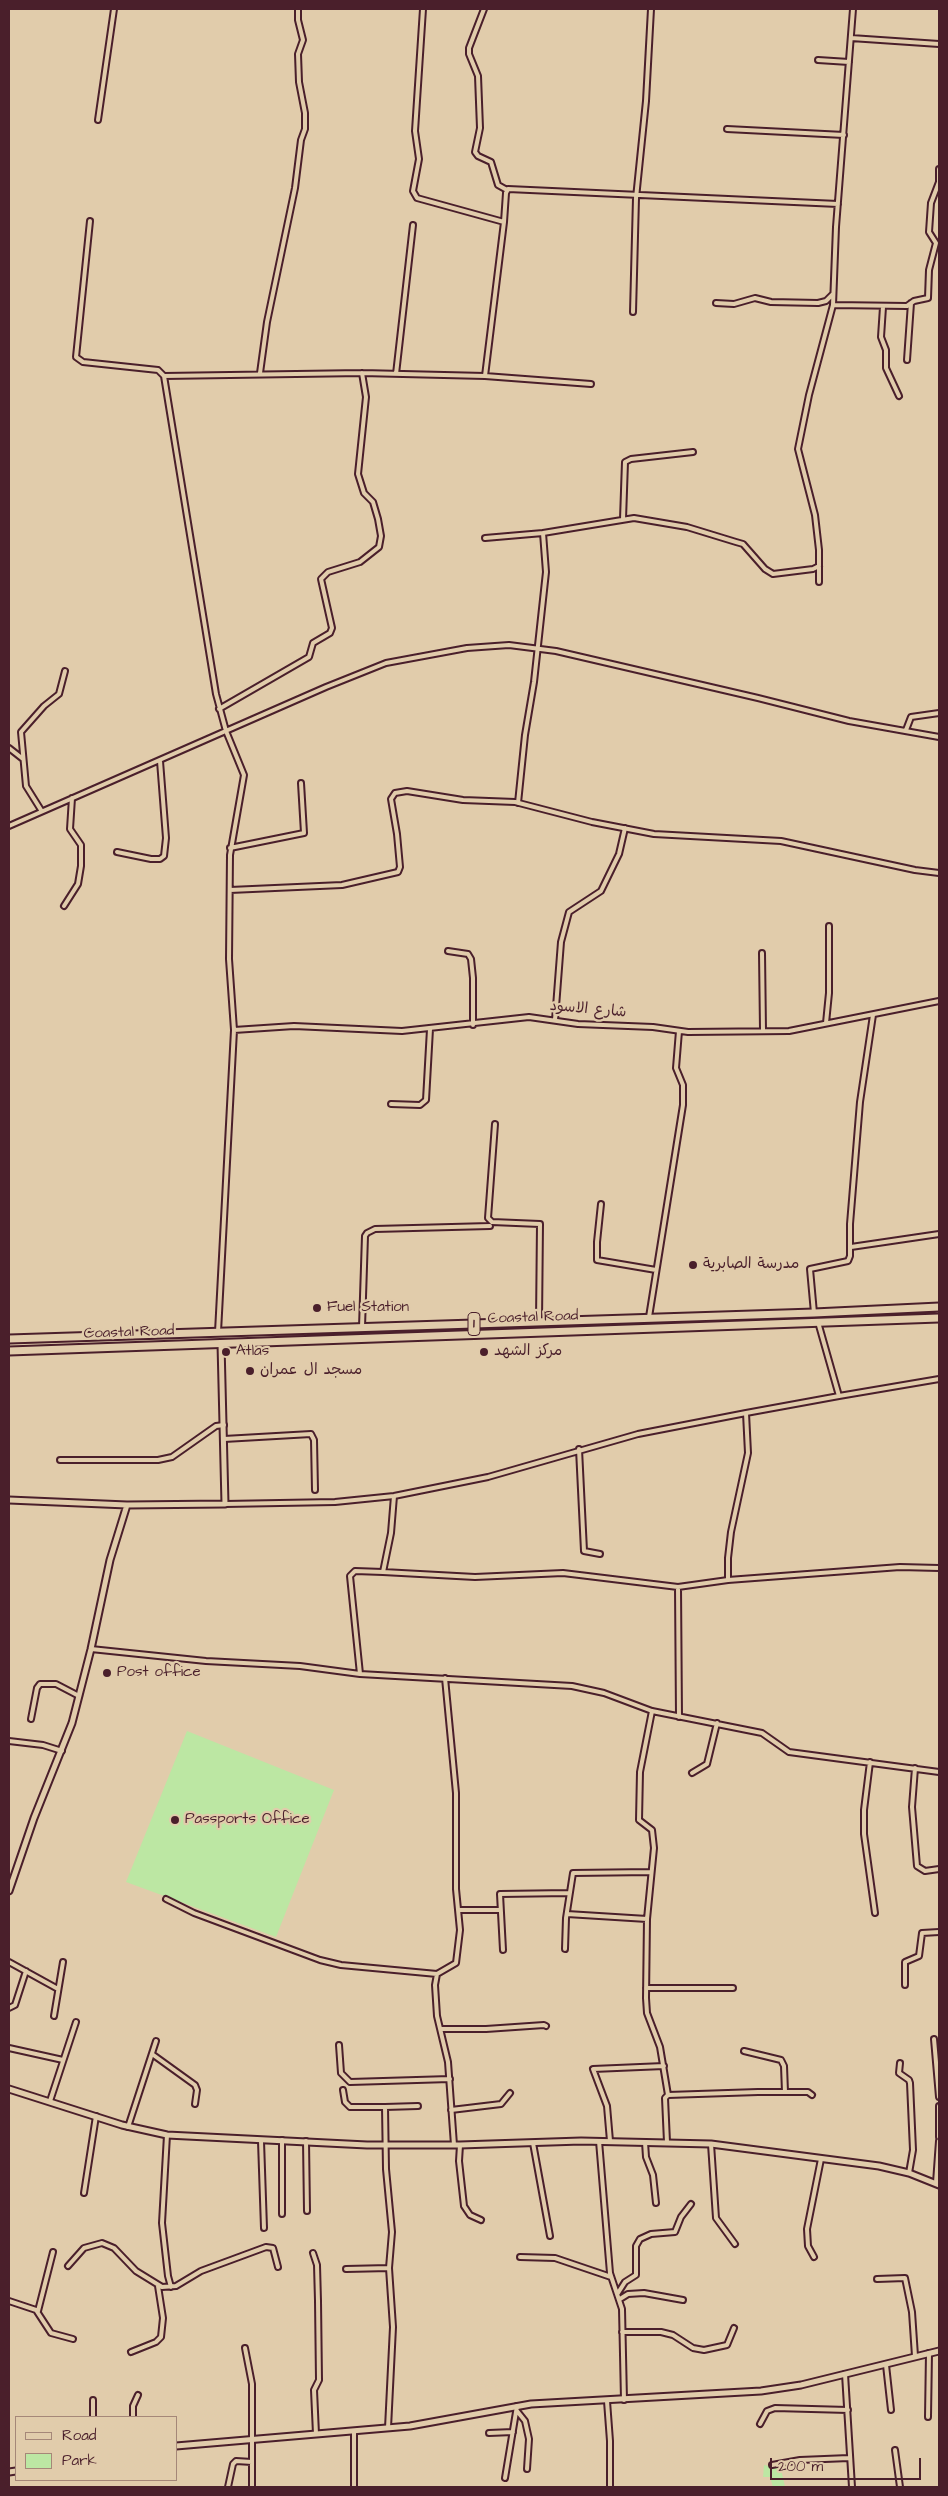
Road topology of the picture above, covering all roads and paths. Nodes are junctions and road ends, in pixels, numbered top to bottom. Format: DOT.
graph roads {
  1 [pos="114,9"];
  2 [pos="298,9"];
  3 [pos="423,9"];
  4 [pos="484,9"];
  5 [pos="651,9"];
  6 [pos="853,9"];
  7 [pos="851,38"];
  8 [pos="939,44"];
  9 [pos="818,60"];
  10 [pos="849,62"];
  11 [pos="98,120"];
  12 [pos="727,129"];
  13 [pos="844,135"];
  14 [pos="939,169"];
  15 [pos="507,190"];
  16 [pos="637,193"];
  17 [pos="838,204"];
  18 [pos="90,221"];
  19 [pos="504,222"];
  20 [pos="413,225"];
  21 [pos="833,294"];
  22 [pos="716,303"];
  23 [pos="912,303"];
  24 [pos="833,306"];
  25 [pos="882,307"];
  26 [pos="633,312"];
  27 [pos="907,360"];
  28 [pos="260,373"];
  29 [pos="362,373"];
  30 [pos="396,374"];
  31 [pos="164,376"];
  32 [pos="485,376"];
  33 [pos="591,384"];
  34 [pos="899,396"];
  35 [pos="692,452"];
  36 [pos="623,519"];
  37 [pos="543,533"];
  38 [pos="485,538"];
  39 [pos="819,566"];
  40 [pos="819,582"];
  41 [pos="536,648"];
  42 [pos="65,671"];
  43 [pos="220,709"];
  44 [pos="939,713"];
  45 [pos="906,730"];
  46 [pos="226,731"];
  47 [pos="939,737"];
  48 [pos="9,748"];
  49 [pos="23,759"];
  50 [pos="160,761"];
  51 [pos="301,783"];
  52 [pos="72,798"];
  53 [pos="518,802"];
  54 [pos="41,810"];
  55 [pos="9,826"];
  56 [pos="625,828"];
  57 [pos="230,848"];
  58 [pos="118,852"];
  59 [pos="939,873"];
  60 [pos="230,890"];
  61 [pos="64,906"];
  62 [pos="829,926"];
  63 [pos="448,951"];
  64 [pos="762,953"];
  65 [pos="939,1001"];
  66 [pos="874,1015"];
  67 [pos="555,1020"];
  68 [pos="826,1024"];
  69 [pos="473,1025"];
  70 [pos="430,1029"];
  71 [pos="234,1030"];
  72 [pos="763,1030"];
  73 [pos="679,1031"];
  74 [pos="391,1104"];
  75 [pos="495,1124"];
  76 [pos="601,1204"];
  77 [pos="490,1226"];
  78 [pos="939,1234"];
  79 [pos="851,1247"];
  80 [pos="656,1270"];
  81 [pos="939,1307"];
  82 [pos="814,1313"];
  83 [pos="649,1317"];
  84 [pos="939,1318"];
  85 [pos="539,1321"];
  86 [pos="818,1322"];
  87 [pos="507,1323"];
  88 [pos="362,1327"];
  89 [pos="218,1332"];
  90 [pos="507,1333"];
  91 [pos="9,1339"];
  92 [pos="221,1344"];
  93 [pos="9,1351"];
  94 [pos="939,1379"];
  95 [pos="839,1396"];
  96 [pos="746,1414"];
  97 [pos="224,1425"];
  98 [pos="224,1439"];
  99 [pos="579,1449"];
  100 [pos="60,1460"];
  101 [pos="315,1490"];
  102 [pos="394,1496"];
  103 [pos="9,1500"];
  104 [pos="225,1504"];
  105 [pos="127,1505"];
  106 [pos="600,1554"];
  107 [pos="939,1568"];
  108 [pos="383,1572"];
  109 [pos="728,1580"];
  110 [pos="678,1587"];
  111 [pos="91,1649"];
  112 [pos="360,1674"];
  113 [pos="445,1678"];
  114 [pos="79,1696"];
  115 [pos="652,1711"];
  116 [pos="679,1717"];
  117 [pos="31,1718"];
  118 [pos="717,1723"];
  119 [pos="9,1742"];
  120 [pos="62,1751"];
  121 [pos="870,1762"];
  122 [pos="915,1768"];
  123 [pos="939,1772"];
  124 [pos="692,1773"];
  125 [pos="939,1869"];
  126 [pos="651,1872"];
  127 [pos="9,1891"];
  128 [pos="569,1893"];
  129 [pos="166,1899"];
  130 [pos="458,1910"];
  131 [pos="500,1910"];
  132 [pos="874,1913"];
  133 [pos="567,1914"];
  134 [pos="647,1919"];
  135 [pos="939,1932"];
  136 [pos="565,1949"];
  137 [pos="504,1950"];
  138 [pos="9,1962"];
  139 [pos="63,1962"];
  140 [pos="26,1971"];
  141 [pos="438,1974"];
  142 [pos="905,1985"];
  143 [pos="646,1988"];
  144 [pos="733,1988"];
  145 [pos="58,1989"];
  146 [pos="9,2008"];
  147 [pos="54,2016"];
  148 [pos="76,2022"];
  149 [pos="546,2026"];
  150 [pos="441,2029"];
  151 [pos="934,2039"];
  152 [pos="156,2041"];
  153 [pos="339,2046"];
  154 [pos="9,2048"];
  155 [pos="744,2050"];
  156 [pos="152,2054"];
  157 [pos="63,2060"];
  158 [pos="900,2063"];
  159 [pos="664,2066"];
  160 [pos="450,2080"];
  161 [pos="9,2090"];
  162 [pos="343,2090"];
  163 [pos="785,2092"];
  164 [pos="510,2093"];
  165 [pos="668,2095"];
  166 [pos="812,2095"];
  167 [pos="939,2098"];
  168 [pos="50,2101"];
  169 [pos="194,2104"];
  170 [pos="418,2106"];
  171 [pos="939,2106"];
  172 [pos="385,2107"];
  173 [pos="451,2110"];
  174 [pos="96,2116"];
  175 [pos="939,2124"];
  176 [pos="128,2127"];
  177 [pos="167,2135"];
  178 [pos="939,2139"];
  179 [pos="282,2140"];
  180 [pos="261,2141"];
  181 [pos="306,2141"];
  182 [pos="599,2141"];
  183 [pos="610,2141"];
  184 [pos="645,2142"];
  185 [pos="667,2142"];
  186 [pos="533,2143"];
  187 [pos="386,2144"];
  188 [pos="711,2144"];
  189 [pos="454,2145"];
  190 [pos="460,2145"];
  191 [pos="821,2159"];
  192 [pos="909,2173"];
  193 [pos="938,2184"];
  194 [pos="84,2193"];
  195 [pos="656,2203"];
  196 [pos="690,2204"];
  197 [pos="307,2211"];
  198 [pos="282,2214"];
  199 [pos="482,2220"];
  200 [pos="264,2228"];
  201 [pos="550,2236"];
  202 [pos="735,2244"];
  203 [pos="53,2252"];
  204 [pos="313,2253"];
  205 [pos="520,2257"];
  206 [pos="814,2257"];
  207 [pos="68,2266"];
  208 [pos="278,2268"];
  209 [pos="390,2268"];
  210 [pos="346,2269"];
  211 [pos="611,2277"];
  212 [pos="877,2279"];
  213 [pos="158,2286"];
  214 [pos="171,2287"];
  215 [pos="618,2293"];
  216 [pos="620,2299"];
  217 [pos="683,2300"];
  218 [pos="9,2301"];
  219 [pos="38,2311"];
  220 [pos="734,2328"];
  221 [pos="622,2332"];
  222 [pos="73,2339"];
  223 [pos="245,2348"];
  224 [pos="939,2351"];
  225 [pos="131,2352"];
  226 [pos="928,2353"];
  227 [pos="916,2356"];
  228 [pos="886,2365"];
  229 [pos="845,2374"];
  230 [pos="138,2395"];
  231 [pos="93,2400"];
  232 [pos="624,2400"];
  233 [pos="607,2401"];
  234 [pos="517,2409"];
  235 [pos="848,2410"];
  236 [pos="891,2410"];
  237 [pos="94,2416"];
  238 [pos="133,2416"];
  239 [pos="928,2417"];
  240 [pos="760,2424"];
  241 [pos="388,2428"];
  242 [pos="354,2431"];
  243 [pos="513,2432"];
  244 [pos="489,2433"];
  245 [pos="316,2434"];
  246 [pos="253,2438"];
  247 [pos="178,2446"];
  248 [pos="895,2450"];
  249 [pos="848,2458"];
  250 [pos="252,2462"];
  251 [pos="772,2464"];
  252 [pos="527,2469"];
  253 [pos="505,2478"];
  254 [pos="228,2487"];
  255 [pos="252,2487"];
  256 [pos="354,2487"];
  257 [pos="610,2487"];
  258 [pos="852,2487"];
  259 [pos="900,2487"];
  1 -- 11 [label="street"];
  2 -- 28 [label="street"];
  3 -- 19 [label="street"];
  4 -- 15 [label="street"];
  5 -- 16 [label="street"];
  6 -- 7 [label="street"];
  7 -- 8 [label="street"];
  7 -- 10 [label="street"];
  9 -- 10 [label="street"];
  10 -- 13 [label="street"];
  12 -- 13 [label="street"];
  13 -- 17 [label="street"];
  14 -- 23 [label="street"];
  15 -- 16 [label="street"];
  15 -- 19 [label="street"];
  16 -- 17 [label="street"];
  16 -- 26 [label="street"];
  17 -- 21 [label="street"];
  18 -- 31 [label="street"];
  19 -- 32 [label="street"];
  20 -- 30 [label="street"];
  21 -- 22 [label="street"];
  21 -- 24 [label="street"];
  23 -- 25 [label="street"];
  23 -- 27 [label="street"];
  24 -- 25 [label="street"];
  24 -- 39 [label="street"];
  25 -- 34 [label="street"];
  28 -- 29 [label="street"];
  28 -- 31 [label="street"];
  29 -- 30 [label="street"];
  29 -- 43 [label="street"];
  30 -- 32 [label="street"];
  31 -- 43 [label="street"];
  32 -- 33 [label="street"];
  35 -- 36 [label="street"];
  36 -- 37 [label="street"];
  36 -- 39 [label="street"];
  37 -- 38 [label="street"];
  37 -- 41 [label="street"];
  39 -- 40 [label="street"];
  41 -- 45 [label="street"];
  41 -- 46 [label="street"];
  41 -- 53 [label="street"];
  42 -- 49 [label="street"];
  43 -- 46 [label="street"];
  44 -- 45 [label="street"];
  45 -- 47 [label="street"];
  46 -- 50 [label="street"];
  46 -- 57 [label="street"];
  48 -- 49 [label="street"];
  49 -- 54 [label="street"];
  50 -- 52 [label="street"];
  50 -- 58 [label="street"];
  51 -- 57 [label="street"];
  52 -- 54 [label="street"];
  52 -- 61 [label="street"];
  53 -- 56 [label="street"];
  53 -- 60 [label="street"];
  54 -- 55 [label="street"];
  56 -- 59 [label="street"];
  56 -- 67 [label="street"];
  57 -- 60 [label="street"];
  60 -- 71 [label="street"];
  62 -- 68 [label="street"];
  63 -- 69 [label="street"];
  64 -- 72 [label="street"];
  65 -- 66 [label="street, شارع الاسود"];
  66 -- 68 [label="street, شارع الاسود"];
  66 -- 79 [label="street"];
  67 -- 69 [label="street, شارع الاسود"];
  67 -- 73 [label="street, شارع الاسود"];
  68 -- 72 [label="street, شارع الاسود"];
  69 -- 70 [label="street, شارع الاسود"];
  70 -- 71 [label="street, شارع الاسود"];
  70 -- 74 [label="street"];
  71 -- 89 [label="street"];
  72 -- 73 [label="street, شارع الاسود"];
  73 -- 80 [label="street"];
  75 -- 85 [label="street"];
  76 -- 80 [label="street"];
  77 -- 88 [label="street"];
  78 -- 79 [label="street"];
  79 -- 82 [label="street"];
  80 -- 83 [label="street"];
  81 -- 82 [label="highway, Coastal Road / 1"];
  82 -- 83 [label="highway, Coastal Road / 1"];
  83 -- 85 [label="highway, Coastal Road / 1"];
  84 -- 86 [label="highway, Coastal Road"];
  85 -- 87 [label="highway, Coastal Road / 1"];
  86 -- 90 [label="highway, Coastal Road"];
  86 -- 95 [label="street"];
  87 -- 88 [label="highway, Coastal Road / 1"];
  87 -- 90 [label="highway"];
  88 -- 89 [label="highway, Coastal Road / 1"];
  89 -- 91 [label="highway, Coastal Road / 1"];
  90 -- 92 [label="highway, Coastal Road"];
  92 -- 93 [label="highway, Coastal Road"];
  92 -- 97 [label="street"];
  94 -- 95 [label="street"];
  95 -- 96 [label="street"];
  96 -- 99 [label="street"];
  96 -- 109 [label="street"];
  97 -- 98 [label="street"];
  97 -- 100 [label="street"];
  98 -- 101 [label="street"];
  98 -- 104 [label="street"];
  99 -- 102 [label="street"];
  99 -- 106 [label="street"];
  102 -- 104 [label="street"];
  102 -- 108 [label="street"];
  103 -- 105 [label="street"];
  104 -- 105 [label="street"];
  105 -- 111 [label="street"];
  107 -- 109 [label="street"];
  108 -- 110 [label="street"];
  108 -- 112 [label="street"];
  109 -- 110 [label="street"];
  110 -- 116 [label="street"];
  111 -- 112 [label="street"];
  111 -- 114 [label="street"];
  112 -- 113 [label="street"];
  113 -- 115 [label="street"];
  113 -- 130 [label="street"];
  114 -- 117 [label="street"];
  114 -- 120 [label="street"];
  115 -- 116 [label="street"];
  115 -- 126 [label="street"];
  116 -- 118 [label="street"];
  118 -- 121 [label="street"];
  118 -- 124 [label="street"];
  119 -- 120 [label="street"];
  120 -- 127 [label="street"];
  121 -- 122 [label="street"];
  121 -- 132 [label="street"];
  122 -- 123 [label="street"];
  122 -- 125 [label="street"];
  126 -- 128 [label="street"];
  126 -- 134 [label="street"];
  128 -- 131 [label="street"];
  128 -- 133 [label="street"];
  129 -- 141 [label="street"];
  130 -- 131 [label="street"];
  130 -- 141 [label="street"];
  131 -- 137 [label="street"];
  133 -- 134 [label="street"];
  133 -- 136 [label="street"];
  134 -- 143 [label="street"];
  135 -- 142 [label="street"];
  138 -- 140 [label="street"];
  139 -- 145 [label="street"];
  140 -- 145 [label="street"];
  140 -- 146 [label="street"];
  141 -- 150 [label="street"];
  143 -- 144 [label="street"];
  143 -- 159 [label="street"];
  145 -- 147 [label="street"];
  148 -- 157 [label="street"];
  149 -- 150 [label="street"];
  150 -- 160 [label="street"];
  151 -- 167 [label="street"];
  152 -- 156 [label="street"];
  153 -- 160 [label="street"];
  154 -- 157 [label="street"];
  155 -- 163 [label="street"];
  156 -- 169 [label="street"];
  156 -- 176 [label="street"];
  157 -- 168 [label="street"];
  158 -- 192 [label="street"];
  159 -- 165 [label="street"];
  159 -- 183 [label="street"];
  160 -- 173 [label="street"];
  161 -- 168 [label="street"];
  162 -- 172 [label="street"];
  163 -- 165 [label="street"];
  163 -- 166 [label="street"];
  164 -- 173 [label="street"];
  165 -- 185 [label="street"];
  168 -- 174 [label="street"];
  170 -- 172 [label="street"];
  171 -- 175 [label="street"];
  172 -- 187 [label="street"];
  173 -- 189 [label="street"];
  174 -- 176 [label="street"];
  174 -- 194 [label="street"];
  175 -- 178 [label="street"];
  176 -- 177 [label="street"];
  177 -- 180 [label="street"];
  177 -- 214 [label="street"];
  178 -- 193 [label="street"];
  179 -- 180 [label="street"];
  179 -- 181 [label="street"];
  179 -- 198 [label="street"];
  180 -- 200 [label="street"];
  181 -- 187 [label="street"];
  181 -- 197 [label="street"];
  182 -- 183 [label="street"];
  182 -- 186 [label="street"];
  182 -- 211 [label="street"];
  183 -- 184 [label="street"];
  184 -- 185 [label="street"];
  184 -- 195 [label="street"];
  185 -- 188 [label="street"];
  186 -- 190 [label="street"];
  186 -- 201 [label="street"];
  187 -- 189 [label="street"];
  187 -- 209 [label="street"];
  188 -- 191 [label="street"];
  188 -- 202 [label="street"];
  189 -- 190 [label="street"];
  190 -- 199 [label="street"];
  191 -- 192 [label="street"];
  191 -- 206 [label="street"];
  192 -- 193 [label="street"];
  196 -- 215 [label="street"];
  203 -- 219 [label="street"];
  204 -- 245 [label="street"];
  205 -- 211 [label="street"];
  207 -- 213 [label="street"];
  208 -- 214 [label="street"];
  209 -- 210 [label="street"];
  209 -- 241 [label="street"];
  211 -- 215 [label="street"];
  212 -- 227 [label="street"];
  213 -- 214 [label="street"];
  213 -- 225 [label="street"];
  215 -- 216 [label="street"];
  216 -- 217 [label="street"];
  216 -- 221 [label="street"];
  218 -- 219 [label="street"];
  219 -- 222 [label="street"];
  220 -- 221 [label="street"];
  221 -- 232 [label="street"];
  223 -- 246 [label="street"];
  224 -- 226 [label="street"];
  226 -- 227 [label="street"];
  226 -- 239 [label="street"];
  227 -- 228 [label="street"];
  228 -- 229 [label="street"];
  228 -- 236 [label="street"];
  229 -- 232 [label="street"];
  229 -- 235 [label="street"];
  230 -- 238 [label="street"];
  231 -- 237 [label="street"];
  232 -- 233 [label="street"];
  233 -- 234 [label="street"];
  233 -- 257 [label="street"];
  234 -- 241 [label="street"];
  234 -- 243 [label="street"];
  234 -- 252 [label="street"];
  235 -- 240 [label="street"];
  235 -- 249 [label="street"];
  241 -- 242 [label="street"];
  242 -- 245 [label="street"];
  242 -- 256 [label="street"];
  243 -- 244 [label="street"];
  243 -- 253 [label="street"];
  245 -- 246 [label="street"];
  246 -- 247 [label="street"];
  246 -- 250 [label="street"];
  248 -- 259 [label="street"];
  249 -- 251 [label="street"];
  249 -- 258 [label="street"];
  250 -- 254 [label="street"];
  250 -- 255 [label="street"];
}
